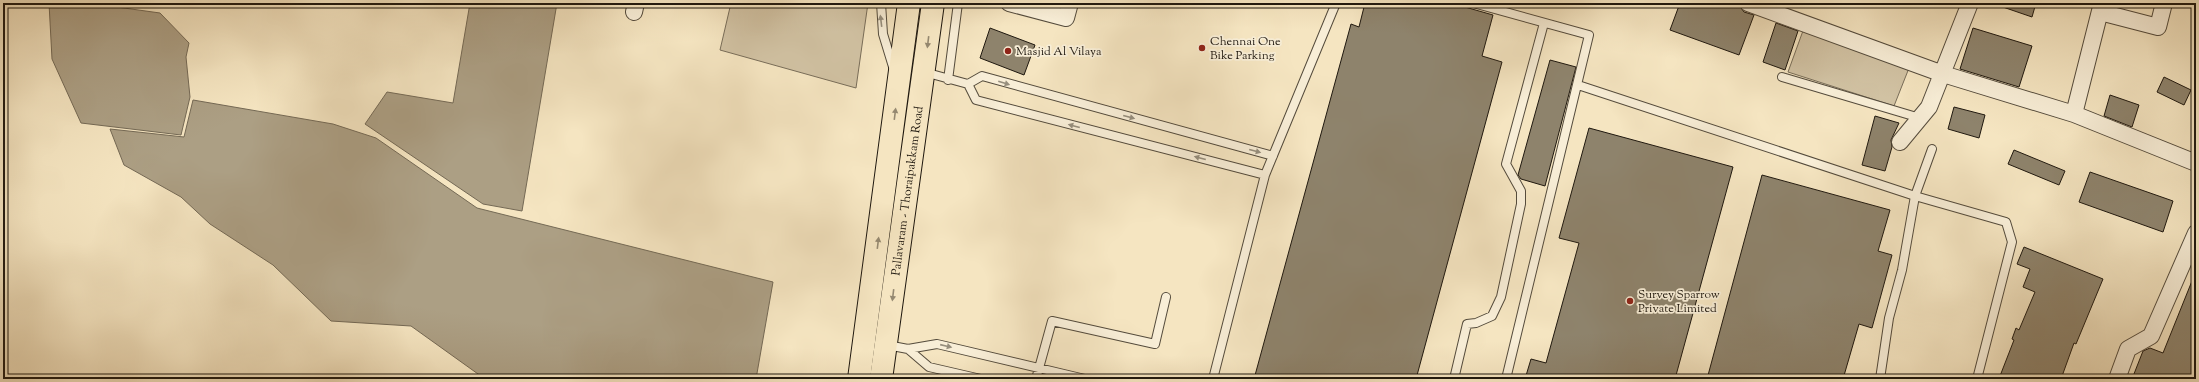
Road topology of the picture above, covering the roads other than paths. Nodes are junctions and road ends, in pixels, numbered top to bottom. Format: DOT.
graph roads {
  1 [pos="881,3"];
  2 [pos="909,3"];
  3 [pos="932,3"];
  4 [pos="958,3"];
  5 [pos="1009,3"];
  6 [pos="1070,3"];
  7 [pos="1336,3"];
  8 [pos="1473,3"];
  9 [pos="1748,3"];
  10 [pos="1970,3"];
  11 [pos="2164,3"];
  12 [pos="1771,7"];
  13 [pos="2101,8"];
  14 [pos="1544,23"];
  15 [pos="924,72"];
  16 [pos="1943,74"];
  17 [pos="1782,77"];
  18 [pos="948,80"];
  19 [pos="968,84"];
  20 [pos="1578,85"];
  21 [pos="898,86"];
  22 [pos="2074,114"];
  23 [pos="1920,118"];
  24 [pos="1900,142"];
  25 [pos="1932,149"];
  26 [pos="1273,156"];
  27 [pos="2195,161"];
  28 [pos="1265,175"];
  29 [pos="1914,196"];
  30 [pos="2196,233"];
  31 [pos="1166,297"];
  32 [pos="876,342"];
  33 [pos="908,349"];
  34 [pos="1039,368"];
  35 [pos="859,379"];
  36 [pos="881,379"];
  37 [pos="981,379"];
  38 [pos="1036,379"];
  39 [pos="1085,379"];
  40 [pos="1213,379"];
  41 [pos="1454,379"];
  42 [pos="1506,379"];
  43 [pos="1880,379"];
  44 [pos="1977,379"];
  45 [pos="2117,379"];
  21 -- 1 [label="lane, one-way"];
  2 -- 21 [label="main road, Pallavaram - Thoraipakkam Road"];
  3 -- 15 [label="main road, Pallavaram - Thoraipakkam Road, one-way"];
  4 -- 18 [label="lane"];
  5 -- 6 [label="street"];
  7 -- 26 [label="lane"];
  8 -- 14 [label="lane"];
  9 -- 12 [label="street"];
  10 -- 16 [label="street"];
  11 -- 13 [label="street"];
  12 -- 16 [label="street"];
  13 -- 22 [label="street"];
  14 -- 20 [label="lane"];
  14 -- 41 [label="lane"];
  15 -- 18 [label="lane"];
  15 -- 32 [label="main road, Pallavaram - Thoraipakkam Road, one-way"];
  16 -- 22 [label="street"];
  16 -- 23 [label="street"];
  17 -- 23 [label="lane"];
  18 -- 19 [label="lane"];
  19 -- 26 [label="lane, one-way"];
  28 -- 19 [label="lane, one-way"];
  20 -- 29 [label="lane"];
  20 -- 42 [label="lane"];
  32 -- 21 [label="main road, Pallavaram - Thoraipakkam Road, one-way"];
  22 -- 27 [label="street"];
  23 -- 24 [label="street"];
  25 -- 29 [label="lane"];
  26 -- 28 [label="lane"];
  28 -- 40 [label="lane"];
  29 -- 43 [label="lane"];
  29 -- 44 [label="lane"];
  30 -- 45 [label="street"];
  31 -- 34 [label="lane"];
  32 -- 33 [label="lane"];
  32 -- 35 [label="main road, Pallavaram - Thoraipakkam Road"];
  32 -- 36 [label="main road, Pallavaram - Thoraipakkam Road"];
  33 -- 34 [label="lane, one-way"];
  33 -- 37 [label="lane"];
  34 -- 38 [label="lane"];
  34 -- 39 [label="lane"];
}
